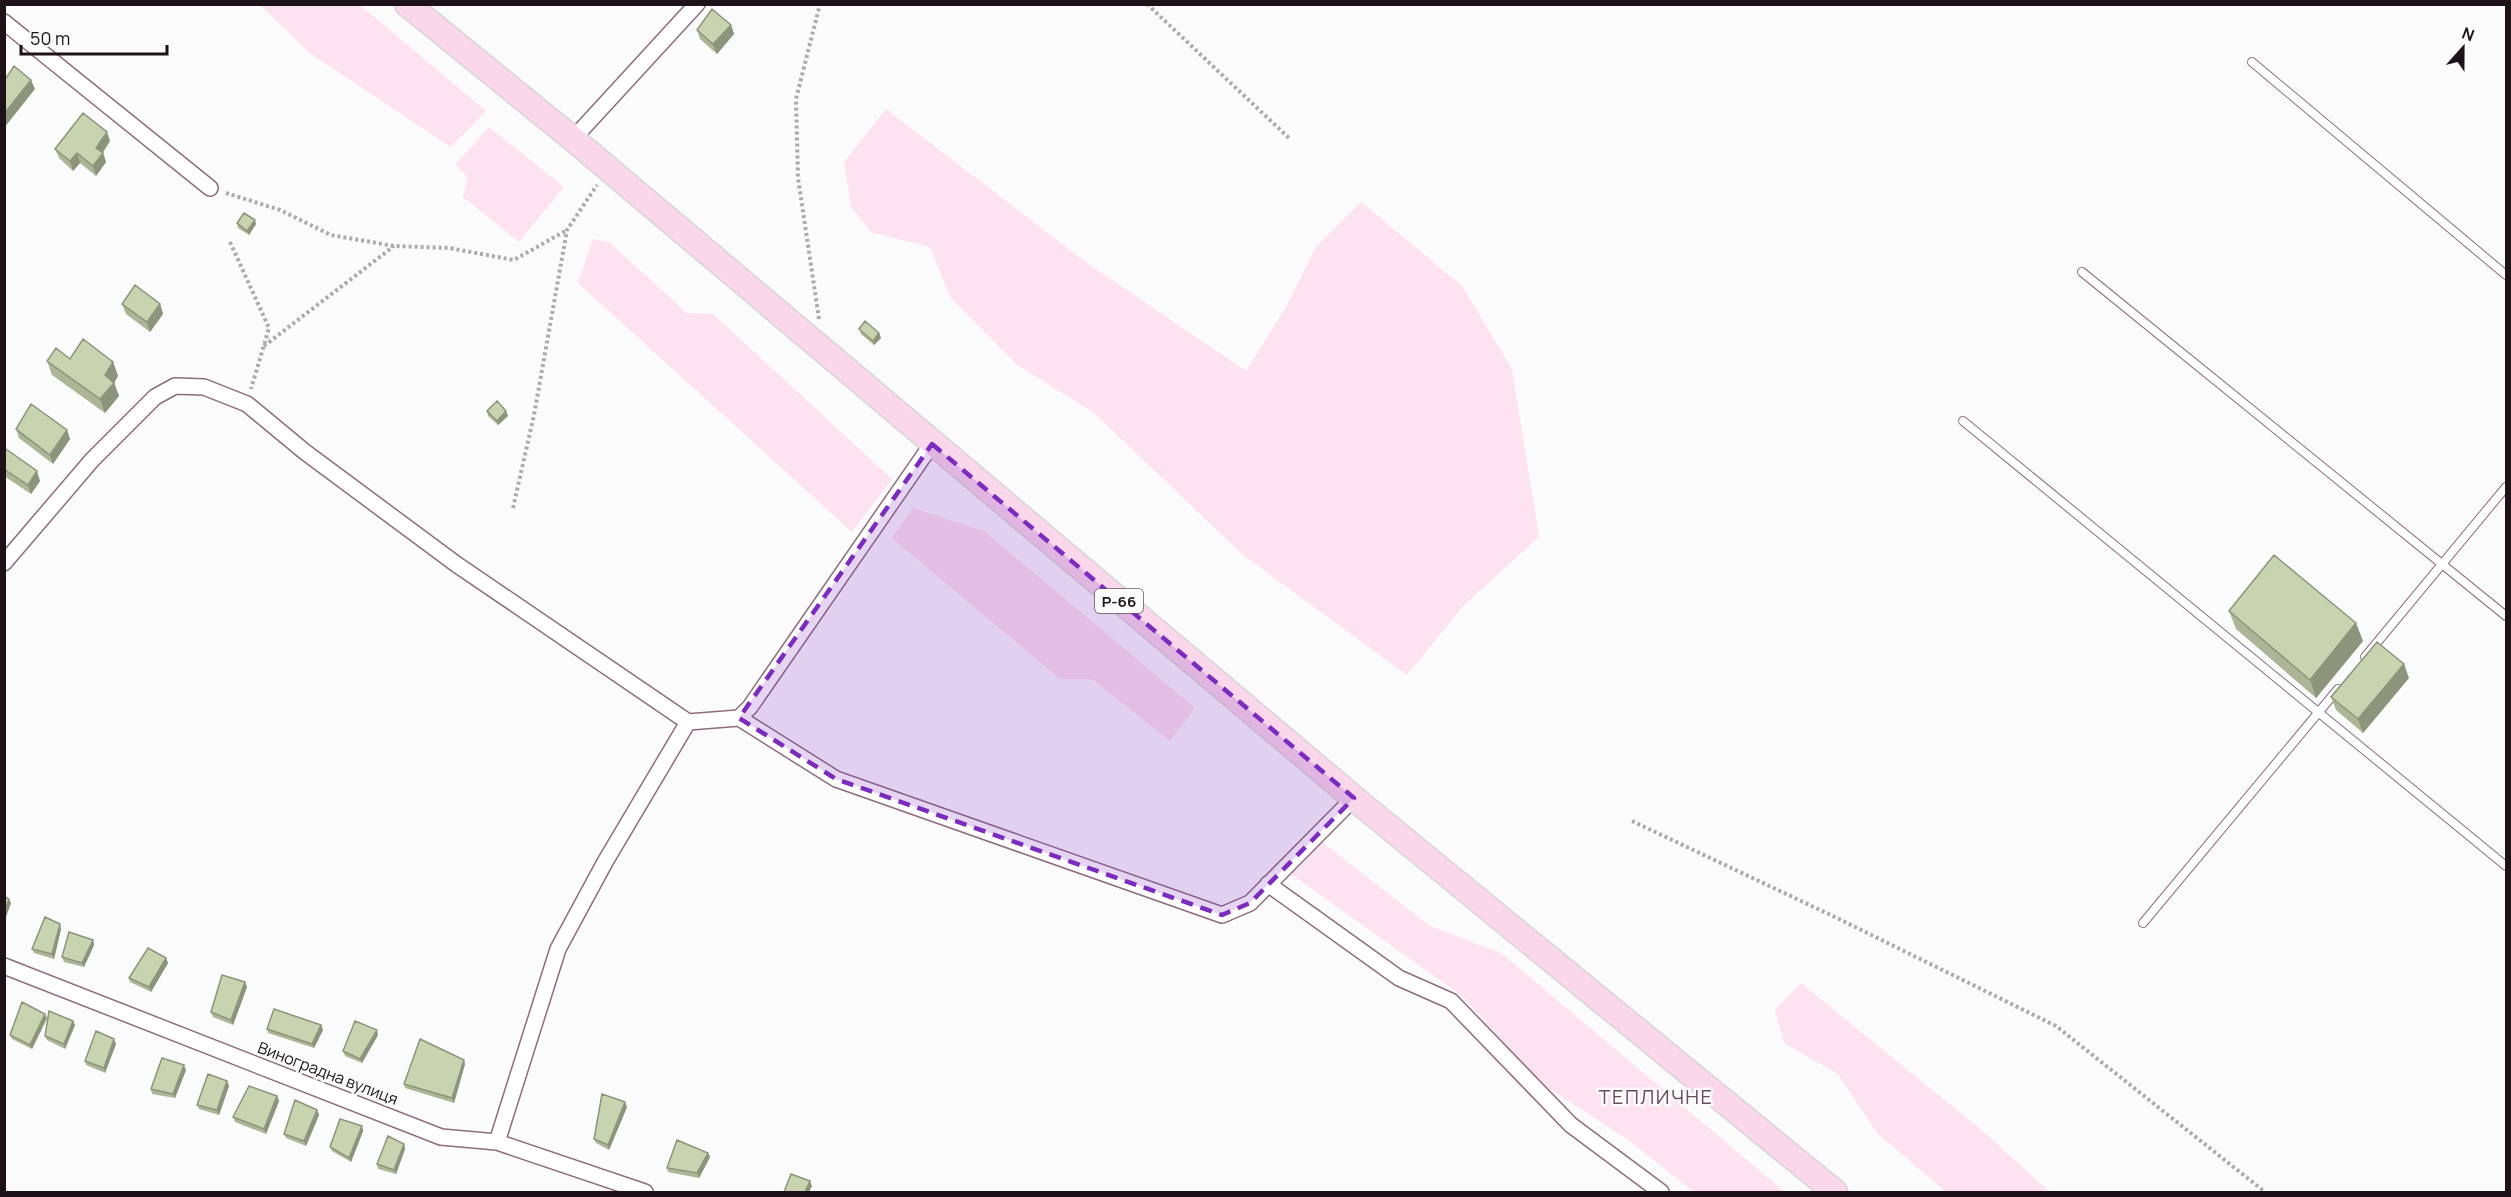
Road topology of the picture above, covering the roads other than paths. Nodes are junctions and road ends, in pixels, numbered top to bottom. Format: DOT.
graph roads {
  1 [pos="407,4"];
  2 [pos="697,4"];
  3 [pos="4,22"];
  4 [pos="2252,62"];
  5 [pos="573,139"];
  6 [pos="210,188"];
  7 [pos="2082,273"];
  8 [pos="2506,275"];
  9 [pos="1963,421"];
  10 [pos="932,444"];
  11 [pos="2506,487"];
  12 [pos="4,563"];
  13 [pos="2442,564"];
  14 [pos="2506,616"];
  15 [pos="2362,660"];
  16 [pos="2340,686"];
  17 [pos="2318,712"];
  18 [pos="739,718"];
  19 [pos="688,722"];
  20 [pos="1354,798"];
  21 [pos="2506,866"];
  22 [pos="1268,884"];
  23 [pos="2143,923"];
  24 [pos="4,966"];
  25 [pos="497,1142"];
  26 [pos="645,1192"];
  27 [pos="1661,1192"];
  28 [pos="1835,1192"];
  1 -- 5 [label="main road, Р-66"];
  2 -- 5 [label="street"];
  3 -- 6 [label="street"];
  4 -- 8 [label="lane"];
  5 -- 10 [label="main road, Р-66"];
  7 -- 13 [label="lane"];
  9 -- 17 [label="lane"];
  10 -- 18 [label="street"];
  10 -- 20 [label="main road, Р-66"];
  11 -- 13 [label="lane"];
  12 -- 19 [label="street"];
  13 -- 14 [label="lane"];
  13 -- 15 [label="lane"];
  16 -- 17 [label="lane"];
  17 -- 21 [label="lane"];
  17 -- 23 [label="lane"];
  18 -- 19 [label="street"];
  18 -- 22 [label="street"];
  19 -- 25 [label="street"];
  20 -- 22 [label="street"];
  20 -- 28 [label="main road, Р-66"];
  22 -- 27 [label="street"];
  24 -- 25 [label="street, Виноградна вулиця"];
  25 -- 26 [label="street, Виноградна вулиця"];
}
